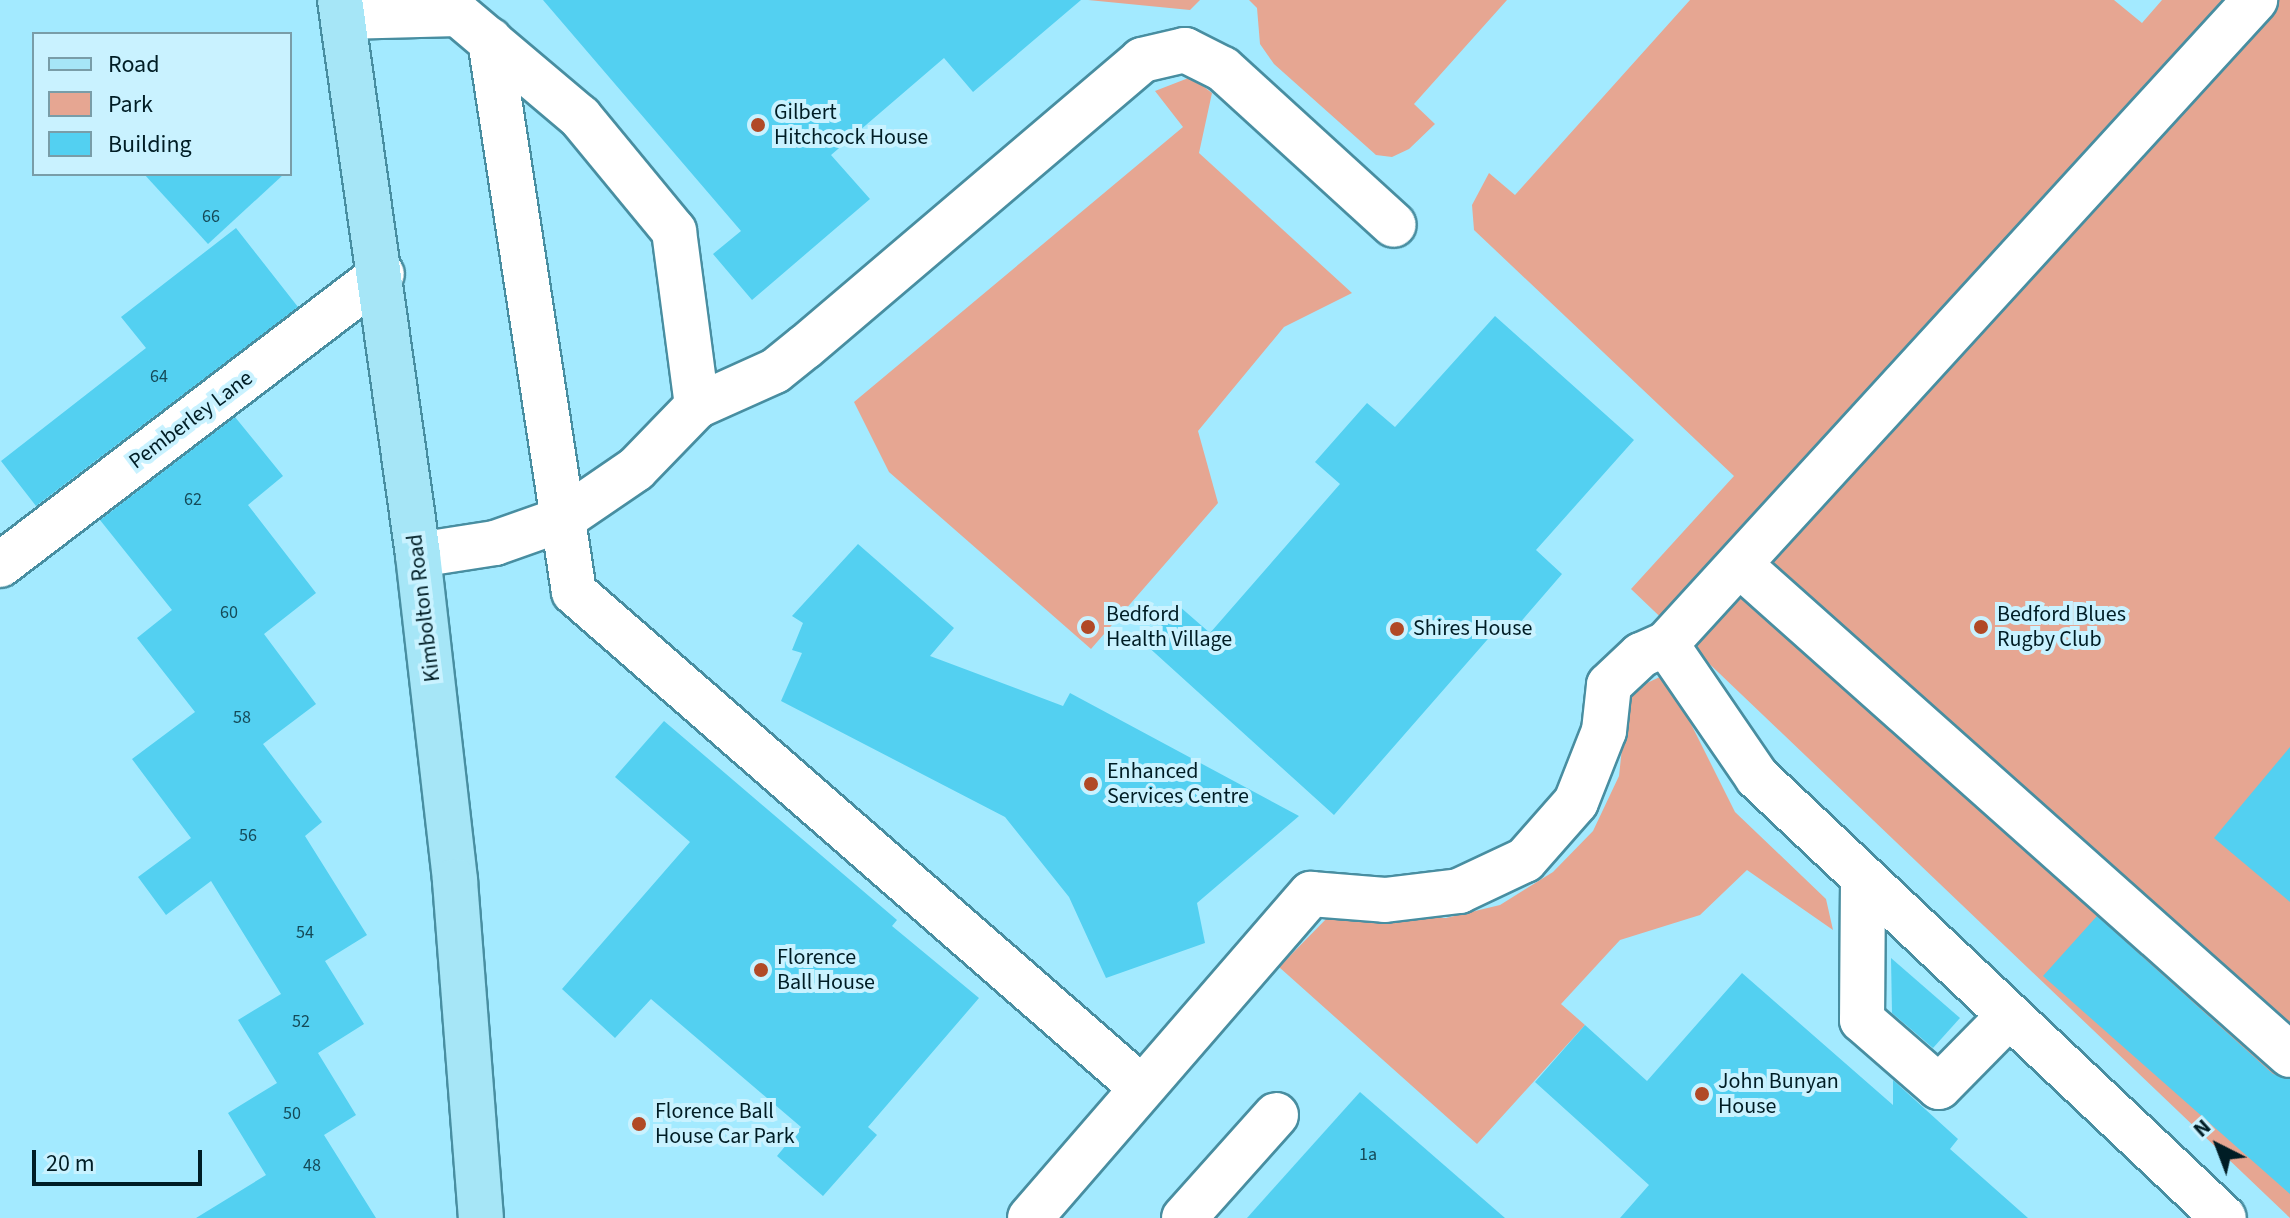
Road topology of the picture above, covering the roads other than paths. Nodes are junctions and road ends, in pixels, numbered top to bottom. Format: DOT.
graph roads {
  1 [pos="2255,0"];
  2 [pos="341,8"];
  3 [pos="490,40"];
  4 [pos="1394,225"];
  5 [pos="382,274"];
  6 [pos="697,406"];
  7 [pos="563,519"];
  8 [pos="418,555"];
  9 [pos="0,565"];
  10 [pos="1741,566"];
  11 [pos="1666,644"];
  12 [pos="1863,880"];
  13 [pos="2009,1016"];
  14 [pos="2290,1055"];
  15 [pos="1142,1088"];
  16 [pos="1276,1115"];
  17 [pos="481,1218"];
  18 [pos="1030,1218"];
  19 [pos="1184,1218"];
  20 [pos="2224,1218"];
  1 -- 10 [label="lane"];
  2 -- 3 [label="lane"];
  2 -- 5 [label="main road, Kimbolton Road"];
  3 -- 6 [label="lane"];
  3 -- 7 [label="lane"];
  4 -- 6 [label="lane"];
  5 -- 8 [label="main road, Kimbolton Road"];
  5 -- 9 [label="lane, Pemberley Lane"];
  6 -- 7 [label="lane"];
  7 -- 8 [label="lane"];
  7 -- 15 [label="lane"];
  8 -- 17 [label="main road, Kimbolton Road"];
  10 -- 11 [label="lane"];
  10 -- 14 [label="lane"];
  11 -- 12 [label="lane"];
  11 -- 15 [label="lane"];
  12 -- 13 [label="lane"];
  12 -- 13 [label="lane"];
  13 -- 20 [label="lane"];
  15 -- 18 [label="lane"];
  16 -- 19 [label="lane"];
}
